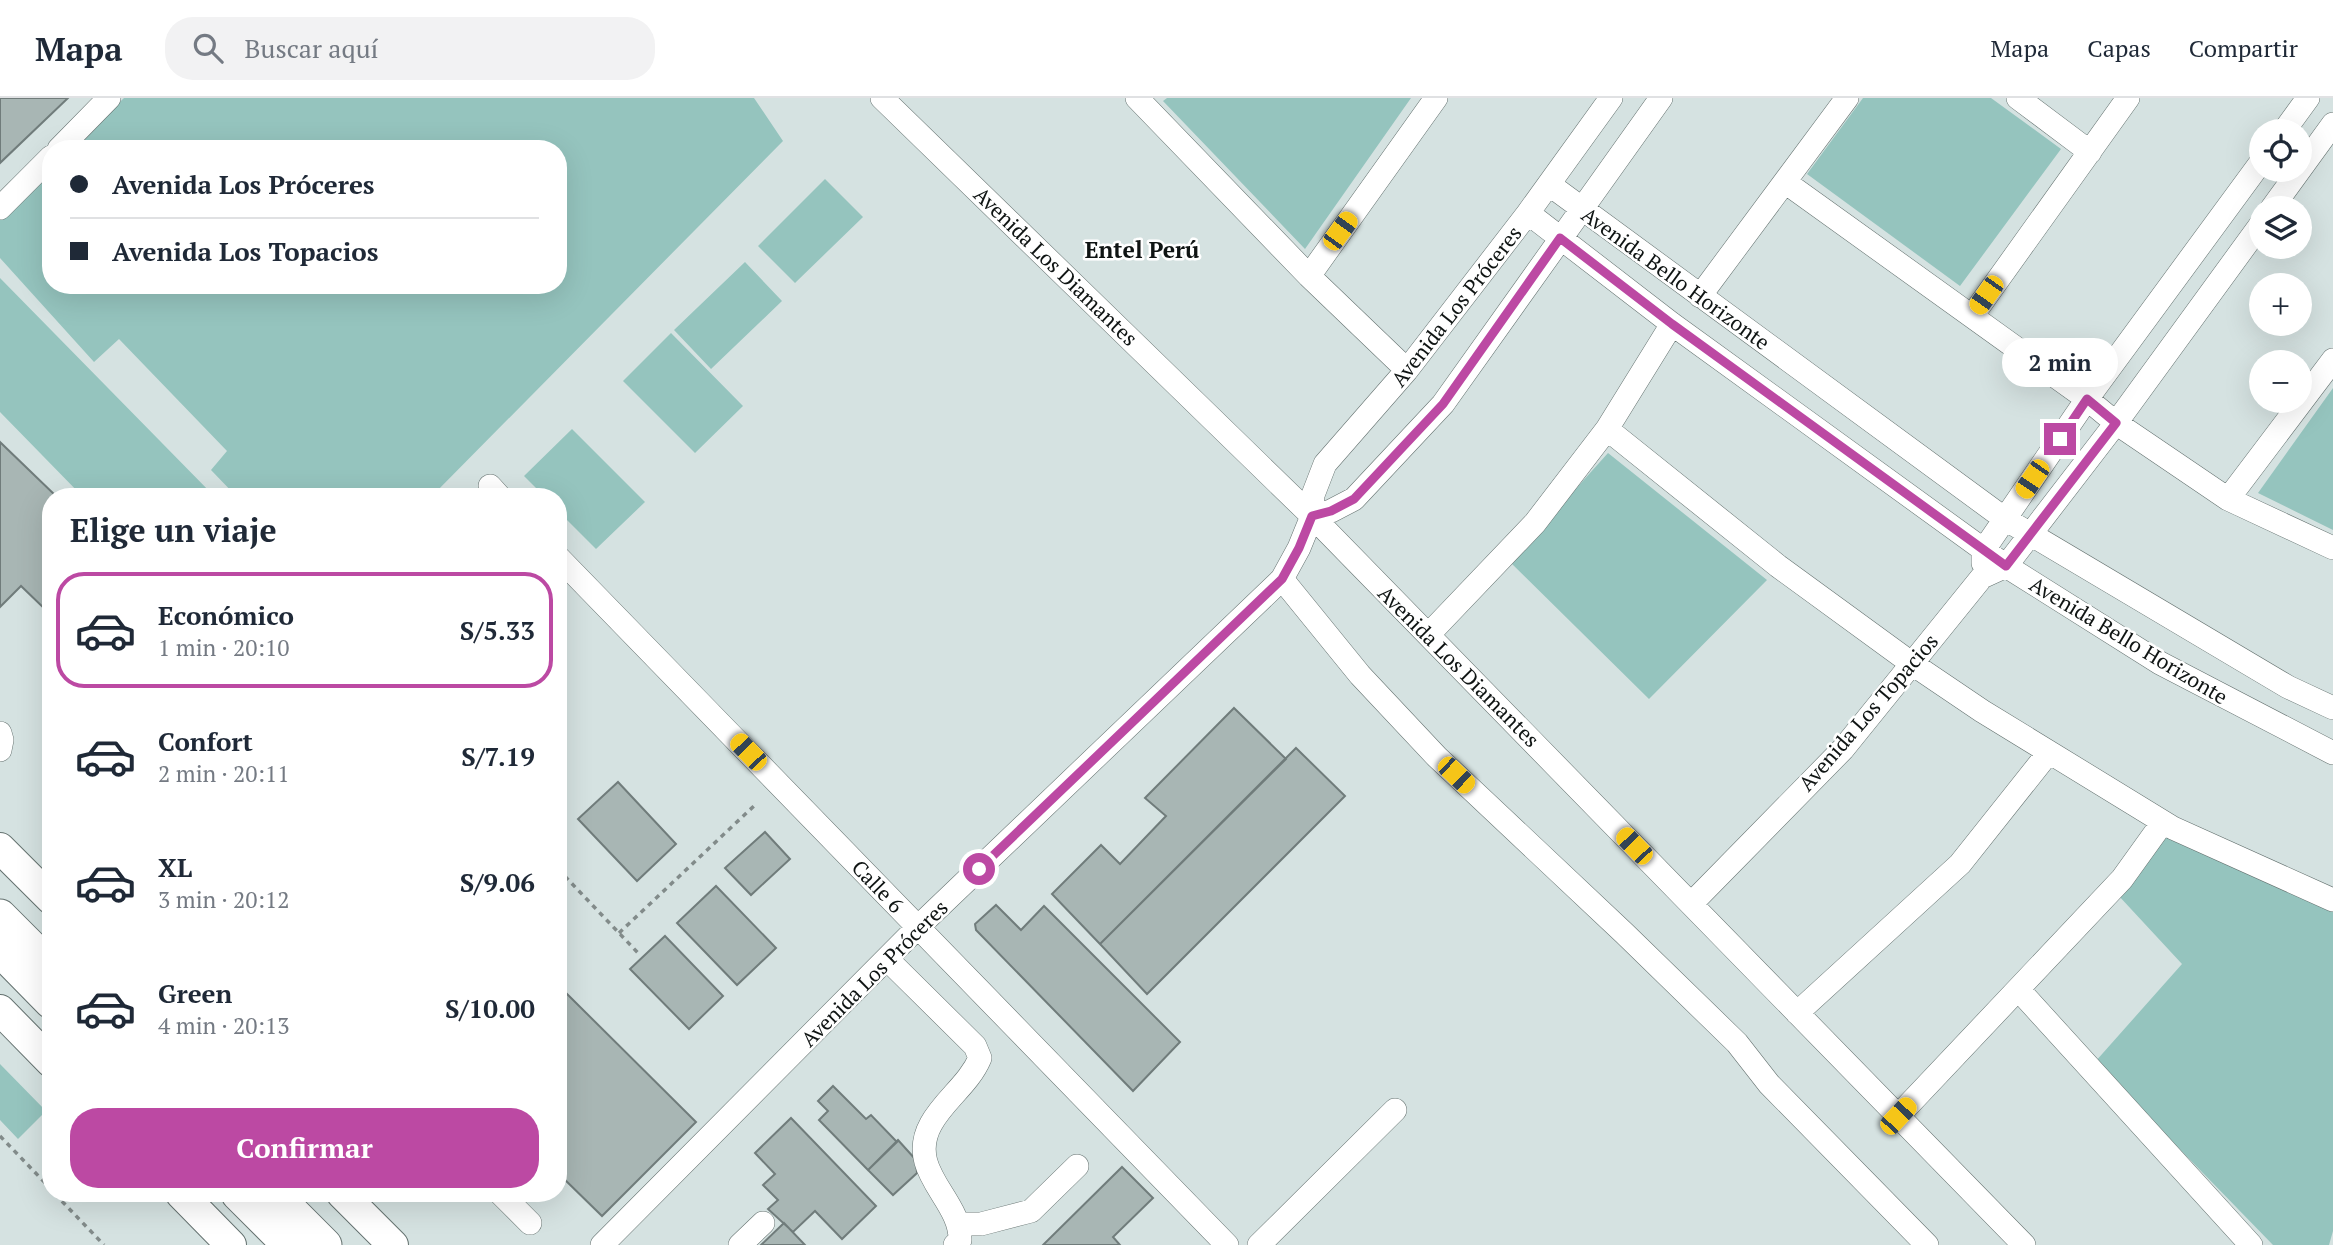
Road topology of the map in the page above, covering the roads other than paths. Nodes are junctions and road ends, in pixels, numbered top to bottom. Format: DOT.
graph roads {
  1 [pos="109,98"];
  2 [pos="882,98"];
  3 [pos="1436,98"];
  4 [pos="1611,98"];
  5 [pos="1661,98"];
  6 [pos="1847,98"];
  7 [pos="2018,98"];
  8 [pos="2128,98"];
  9 [pos="1140,99"];
  10 [pos="2305,102"];
  11 [pos="2293,119"];
  12 [pos="2332,126"];
  13 [pos="68,140"];
  14 [pos="2090,152"];
  15 [pos="42,166"];
  16 [pos="2249,178"];
  17 [pos="1785,182"];
  18 [pos="1550,185"];
  19 [pos="2281,196"];
  20 [pos="0,208"];
  21 [pos="1581,209"];
  22 [pos="1528,213"];
  23 [pos="1560,238"];
  24 [pos="2249,240"];
  25 [pos="1309,276"];
  26 [pos="1700,296"];
  27 [pos="1972,316"];
  28 [pos="1672,324"];
  29 [pos="2333,360"];
  30 [pos="1407,370"];
  31 [pos="2087,399"];
  32 [pos="2116,423"];
  33 [pos="1607,429"];
  34 [pos="2228,499"];
  35 [pos="1312,516"];
  36 [pos="2005,519"];
  37 [pos="2030,534"];
  38 [pos="2333,548"];
  39 [pos="1983,551"];
  40 [pos="567,566"];
  41 [pos="2006,566"];
  42 [pos="1982,577"];
  43 [pos="1282,579"];
  44 [pos="1429,634"];
  45 [pos="1911,663"];
  46 [pos="2333,708"];
  47 [pos="0,733"];
  48 [pos="0,750"];
  49 [pos="2049,752"];
  50 [pos="2333,753"];
  51 [pos="2163,822"];
  52 [pos="0,848"];
  53 [pos="42,890"];
  54 [pos="2333,900"];
  55 [pos="1690,904"];
  56 [pos="0,916"];
  57 [pos="918,928"];
  58 [pos="0,950"];
  59 [pos="42,958"];
  60 [pos="887,959"];
  61 [pos="2018,989"];
  62 [pos="42,993"];
  63 [pos="0,1010"];
  64 [pos="1797,1013"];
  65 [pos="42,1053"];
  66 [pos="1395,1110"];
  67 [pos="1898,1116"];
  68 [pos="1077,1166"];
  69 [pos="189,1202"];
  70 [pos="231,1202"];
  71 [pos="350,1202"];
  72 [pos="509,1202"];
  73 [pos="269,1207"];
  74 [pos="530,1223"];
  75 [pos="763,1223"];
  76 [pos="957,1235"];
  77 [pos="232,1245"];
  78 [pos="289,1245"];
  79 [pos="325,1245"];
  80 [pos="393,1245"];
  81 [pos="601,1245"];
  82 [pos="740,1245"];
  83 [pos="1227,1245"];
  84 [pos="1259,1245"];
  85 [pos="1927,1245"];
  86 [pos="2024,1245"];
  87 [pos="2250,1245"];
  1 -- 13 [label="street"];
  2 -- 35 [label="street, Avenida Los Diamantes"];
  3 -- 25 [label="street"];
  4 -- 18 [label="street, Avenida Los Próceres"];
  5 -- 21 [label="street, Avenida Los Próceres"];
  6 -- 17 [label="street"];
  7 -- 14 [label="street"];
  8 -- 14 [label="street"];
  9 -- 25 [label="street"];
  10 -- 11 [label="street"];
  10 -- 12 [label="street"];
  12 -- 19 [label="street"];
  14 -- 27 [label="street"];
  15 -- 20 [label="street"];
  16 -- 31 [label="street"];
  17 -- 26 [label="street"];
  17 -- 27 [label="street"];
  18 -- 21 [label="street, Avenida Bello Horizonte"];
  18 -- 22 [label="street, Avenida Los Próceres"];
  21 -- 23 [label="street, Avenida Los Próceres"];
  21 -- 26 [label="street, Avenida Bello Horizonte"];
  22 -- 23 [label="street, Avenida Bello Horizonte"];
  22 -- 30 [label="street, Avenida Los Próceres"];
  23 -- 28 [label="street, Avenida Bello Horizonte"];
  23 -- 35 [label="street, Avenida Los Próceres"];
  24 -- 32 [label="street, Avenida Los Topacios"];
  25 -- 30 [label="street"];
  26 -- 36 [label="street, Avenida Bello Horizonte"];
  27 -- 31 [label="street"];
  28 -- 33 [label="street"];
  28 -- 39 [label="street, Avenida Bello Horizonte"];
  29 -- 34 [label="street"];
  30 -- 35 [label="street, Avenida Los Próceres"];
  31 -- 32 [label="street"];
  31 -- 36 [label="street"];
  32 -- 34 [label="street"];
  32 -- 37 [label="street, Avenida Los Topacios"];
  33 -- 44 [label="street"];
  33 -- 45 [label="street"];
  34 -- 38 [label="street"];
  35 -- 43 [label="street, Avenida Los Próceres"];
  35 -- 44 [label="street, Avenida Los Diamantes"];
  36 -- 37 [label="street, Avenida Bello Horizonte"];
  36 -- 39 [label="street"];
  37 -- 41 [label="street, Avenida Los Topacios"];
  37 -- 46 [label="street, Avenida Bello Horizonte"];
  39 -- 41 [label="street, Avenida Bello Horizonte"];
  39 -- 42 [label="street"];
  40 -- 57 [label="street, Calle 6"];
  41 -- 42 [label="street, Avenida Los Topacios"];
  41 -- 50 [label="street, Avenida Bello Horizonte"];
  42 -- 45 [label="street, Avenida Los Topacios"];
  43 -- 57 [label="street, Avenida Los Próceres"];
  43 -- 85 [label="street"];
  44 -- 55 [label="street, Avenida Los Diamantes"];
  45 -- 49 [label="street"];
  45 -- 55 [label="street, Avenida Los Topacios"];
  47 -- 48 [label="street"];
  49 -- 51 [label="street"];
  49 -- 64 [label="street"];
  51 -- 54 [label="street"];
  51 -- 61 [label="street"];
  52 -- 53 [label="main road"];
  55 -- 64 [label="street, Avenida Los Diamantes"];
  56 -- 59 [label="highway"];
  57 -- 60 [label="street, Avenida Los Próceres"];
  57 -- 83 [label="street, Calle 6"];
  58 -- 62 [label="highway"];
  60 -- 76 [label="street"];
  60 -- 81 [label="street, Avenida Los Próceres"];
  61 -- 67 [label="street"];
  61 -- 87 [label="street"];
  63 -- 65 [label="main road"];
  64 -- 67 [label="street, Avenida Los Diamantes"];
  66 -- 84 [label="street"];
  67 -- 86 [label="street, Avenida Los Diamantes"];
  68 -- 76 [label="street"];
  69 -- 77 [label="main road"];
  70 -- 73 [label="highway"];
  71 -- 80 [label="main road"];
  72 -- 74 [label="street"];
  73 -- 78 [label="highway"];
  73 -- 79 [label="highway"];
  75 -- 82 [label="street"];
}
